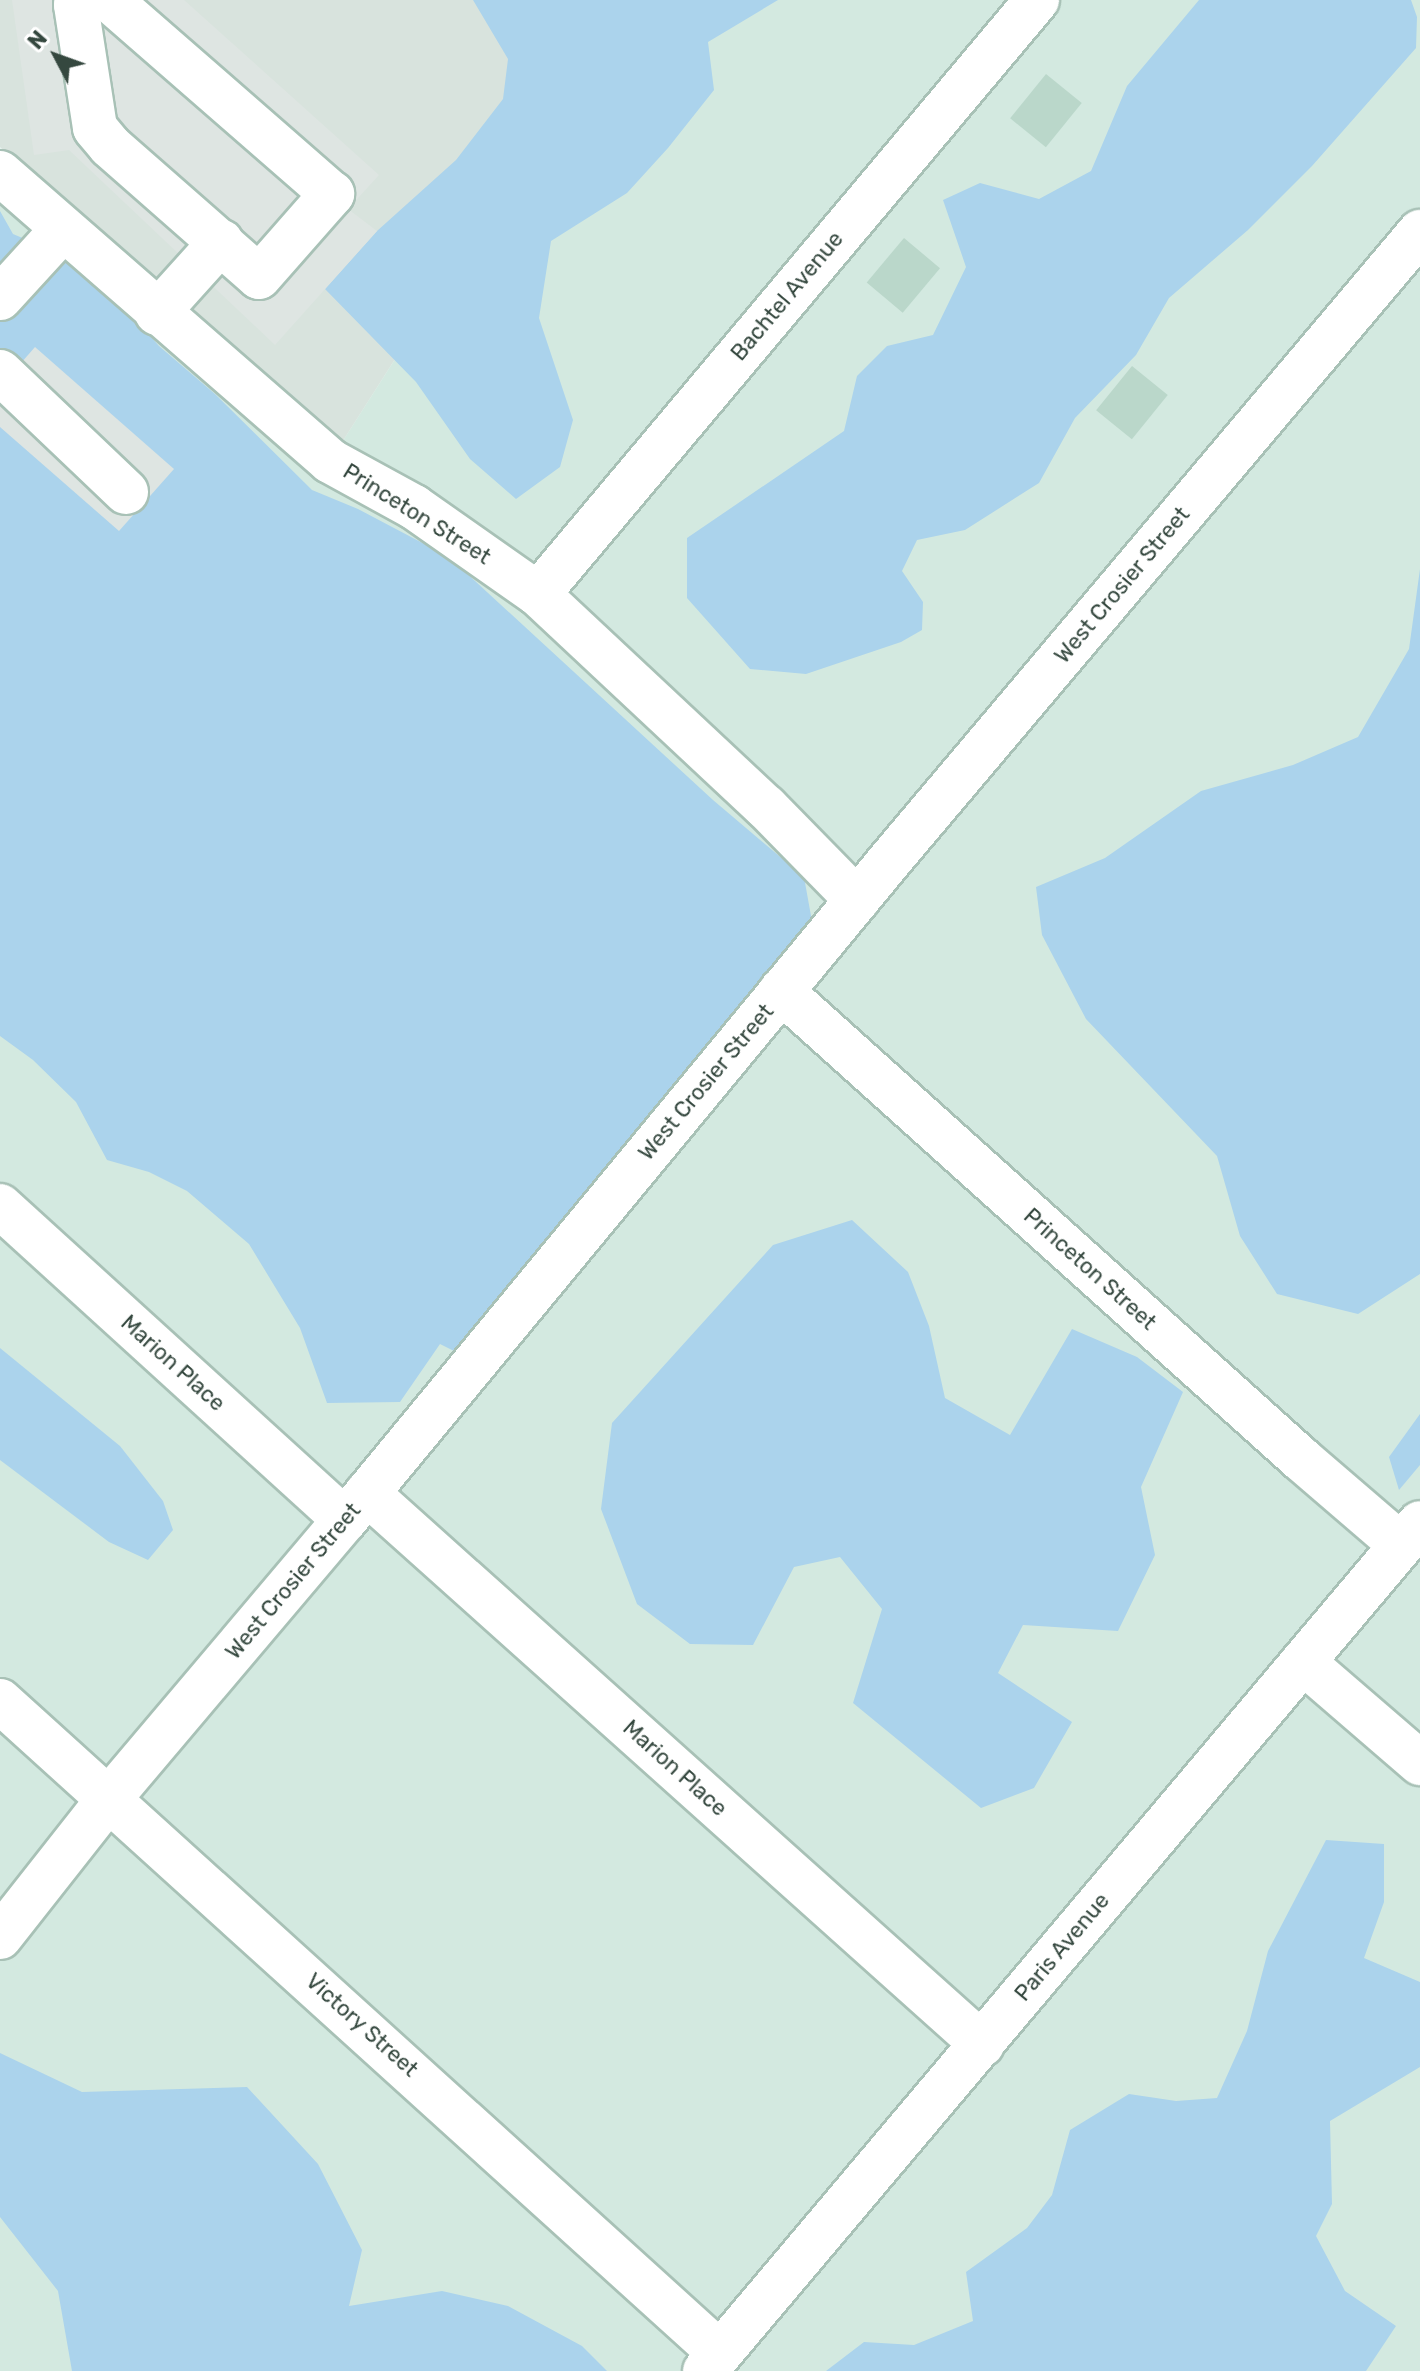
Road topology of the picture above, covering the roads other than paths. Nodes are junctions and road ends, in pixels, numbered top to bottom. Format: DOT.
graph roads {
  1 [pos="81,0"];
  2 [pos="110,0"];
  3 [pos="1037,0"];
  4 [pos="0,173"];
  5 [pos="63,229"];
  6 [pos="1420,232"];
  7 [pos="221,242"];
  8 [pos="0,298"];
  9 [pos="157,313"];
  10 [pos="0,372"];
  11 [pos="126,492"];
  12 [pos="538,594"];
  13 [pos="857,900"];
  14 [pos="781,991"];
  15 [pos="0,1206"];
  16 [pos="356,1506"];
  17 [pos="1410,1534"];
  18 [pos="1303,1662"];
  19 [pos="0,1701"];
  20 [pos="1420,1763"];
  21 [pos="108,1800"];
  22 [pos="0,1937"];
  23 [pos="982,2044"];
  24 [pos="712,2362"];
  1 -- 7 [label="street"];
  2 -- 7 [label="street"];
  3 -- 12 [label="street, Bachtel Avenue"];
  4 -- 5 [label="street, Princeton Street"];
  5 -- 8 [label="street"];
  5 -- 9 [label="street, Princeton Street"];
  6 -- 13 [label="street, West Crosier Street"];
  7 -- 9 [label="street"];
  9 -- 12 [label="street, Princeton Street"];
  10 -- 11 [label="street"];
  12 -- 13 [label="street, Princeton Street"];
  13 -- 14 [label="street, West Crosier Street"];
  14 -- 16 [label="street, West Crosier Street"];
  14 -- 17 [label="street, Princeton Street"];
  15 -- 16 [label="street, Marion Place"];
  16 -- 21 [label="street, West Crosier Street"];
  16 -- 23 [label="street, Marion Place"];
  17 -- 18 [label="street, Paris Avenue"];
  18 -- 20 [label="street"];
  18 -- 23 [label="street, Paris Avenue"];
  19 -- 21 [label="street, Victory Street"];
  21 -- 22 [label="street, West Crosier Street"];
  21 -- 24 [label="street, Victory Street"];
  23 -- 24 [label="street, Paris Avenue"];
}
